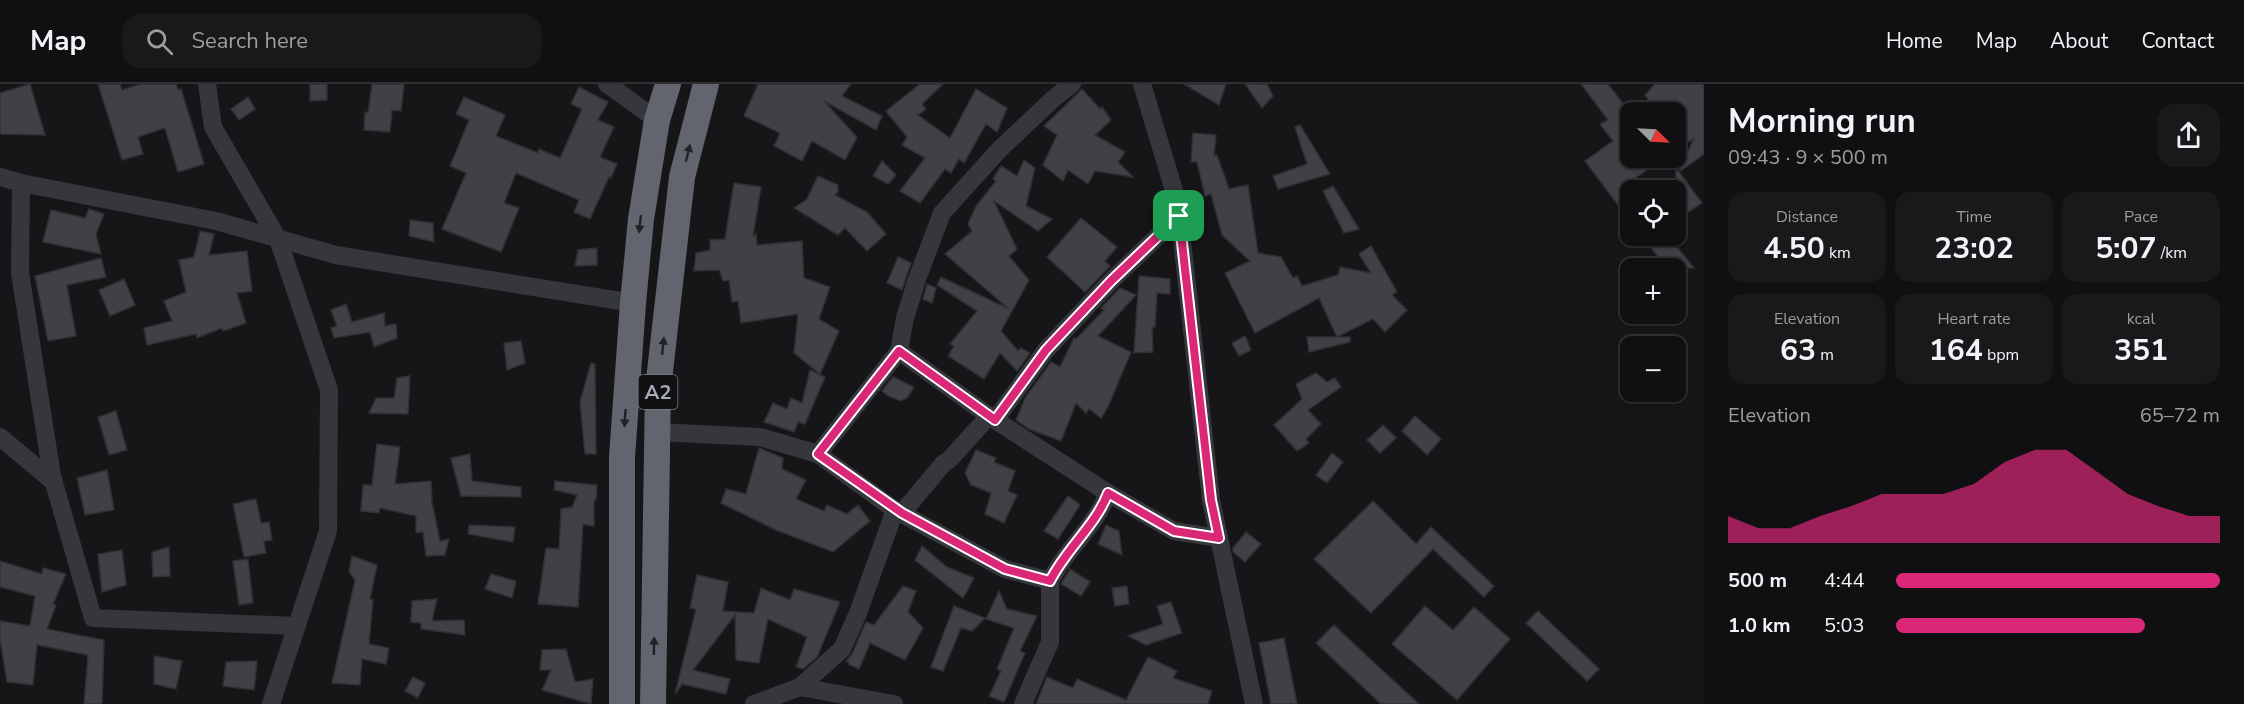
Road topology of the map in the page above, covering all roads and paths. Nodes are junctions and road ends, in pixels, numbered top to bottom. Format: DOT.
graph roads {
  1 [pos="207,84"];
  2 [pos="607,84"];
  3 [pos="668,84"];
  4 [pos="706,84"];
  5 [pos="1072,84"];
  6 [pos="1142,84"];
  7 [pos="657,120"];
  8 [pos="0,177"];
  9 [pos="21,183"];
  10 [pos="1179,216"];
  11 [pos="279,239"];
  12 [pos="633,303"];
  13 [pos="899,351"];
  14 [pos="992,418"];
  15 [pos="657,432"];
  16 [pos="0,437"];
  17 [pos="818,454"];
  18 [pos="54,482"];
  19 [pos="1108,493"];
  20 [pos="899,512"];
  21 [pos="1219,538"];
  22 [pos="1050,581"];
  23 [pos="297,626"];
  24 [pos="800,687"];
  25 [pos="271,704"];
  26 [pos="622,704"];
  27 [pos="653,704"];
  28 [pos="754,704"];
  29 [pos="894,704"];
  30 [pos="1023,704"];
  31 [pos="1254,704"];
  1 -- 11 [label="street"];
  2 -- 7 [label="street"];
  3 -- 7 [label="highway, A2"];
  15 -- 4 [label="highway, A2, one-way"];
  5 -- 13 [label="street"];
  6 -- 10 [label="street"];
  7 -- 12 [label="highway, A2, one-way"];
  8 -- 9 [label="street"];
  9 -- 11 [label="street"];
  9 -- 18 [label="street"];
  10 -- 14 [label="street"];
  10 -- 21 [label="street"];
  11 -- 12 [label="street"];
  11 -- 23 [label="street"];
  12 -- 26 [label="highway, A2, one-way"];
  13 -- 14 [label="street"];
  13 -- 17 [label="street"];
  14 -- 19 [label="street"];
  14 -- 20 [label="street"];
  15 -- 17 [label="street"];
  27 -- 15 [label="highway, A2, one-way"];
  16 -- 18 [label="street"];
  17 -- 20 [label="street"];
  18 -- 23 [label="street"];
  19 -- 21 [label="street"];
  19 -- 22 [label="street"];
  20 -- 22 [label="street"];
  20 -- 24 [label="street"];
  21 -- 31 [label="street"];
  22 -- 30 [label="street"];
  23 -- 25 [label="street"];
  24 -- 28 [label="street"];
  24 -- 29 [label="street"];
}
